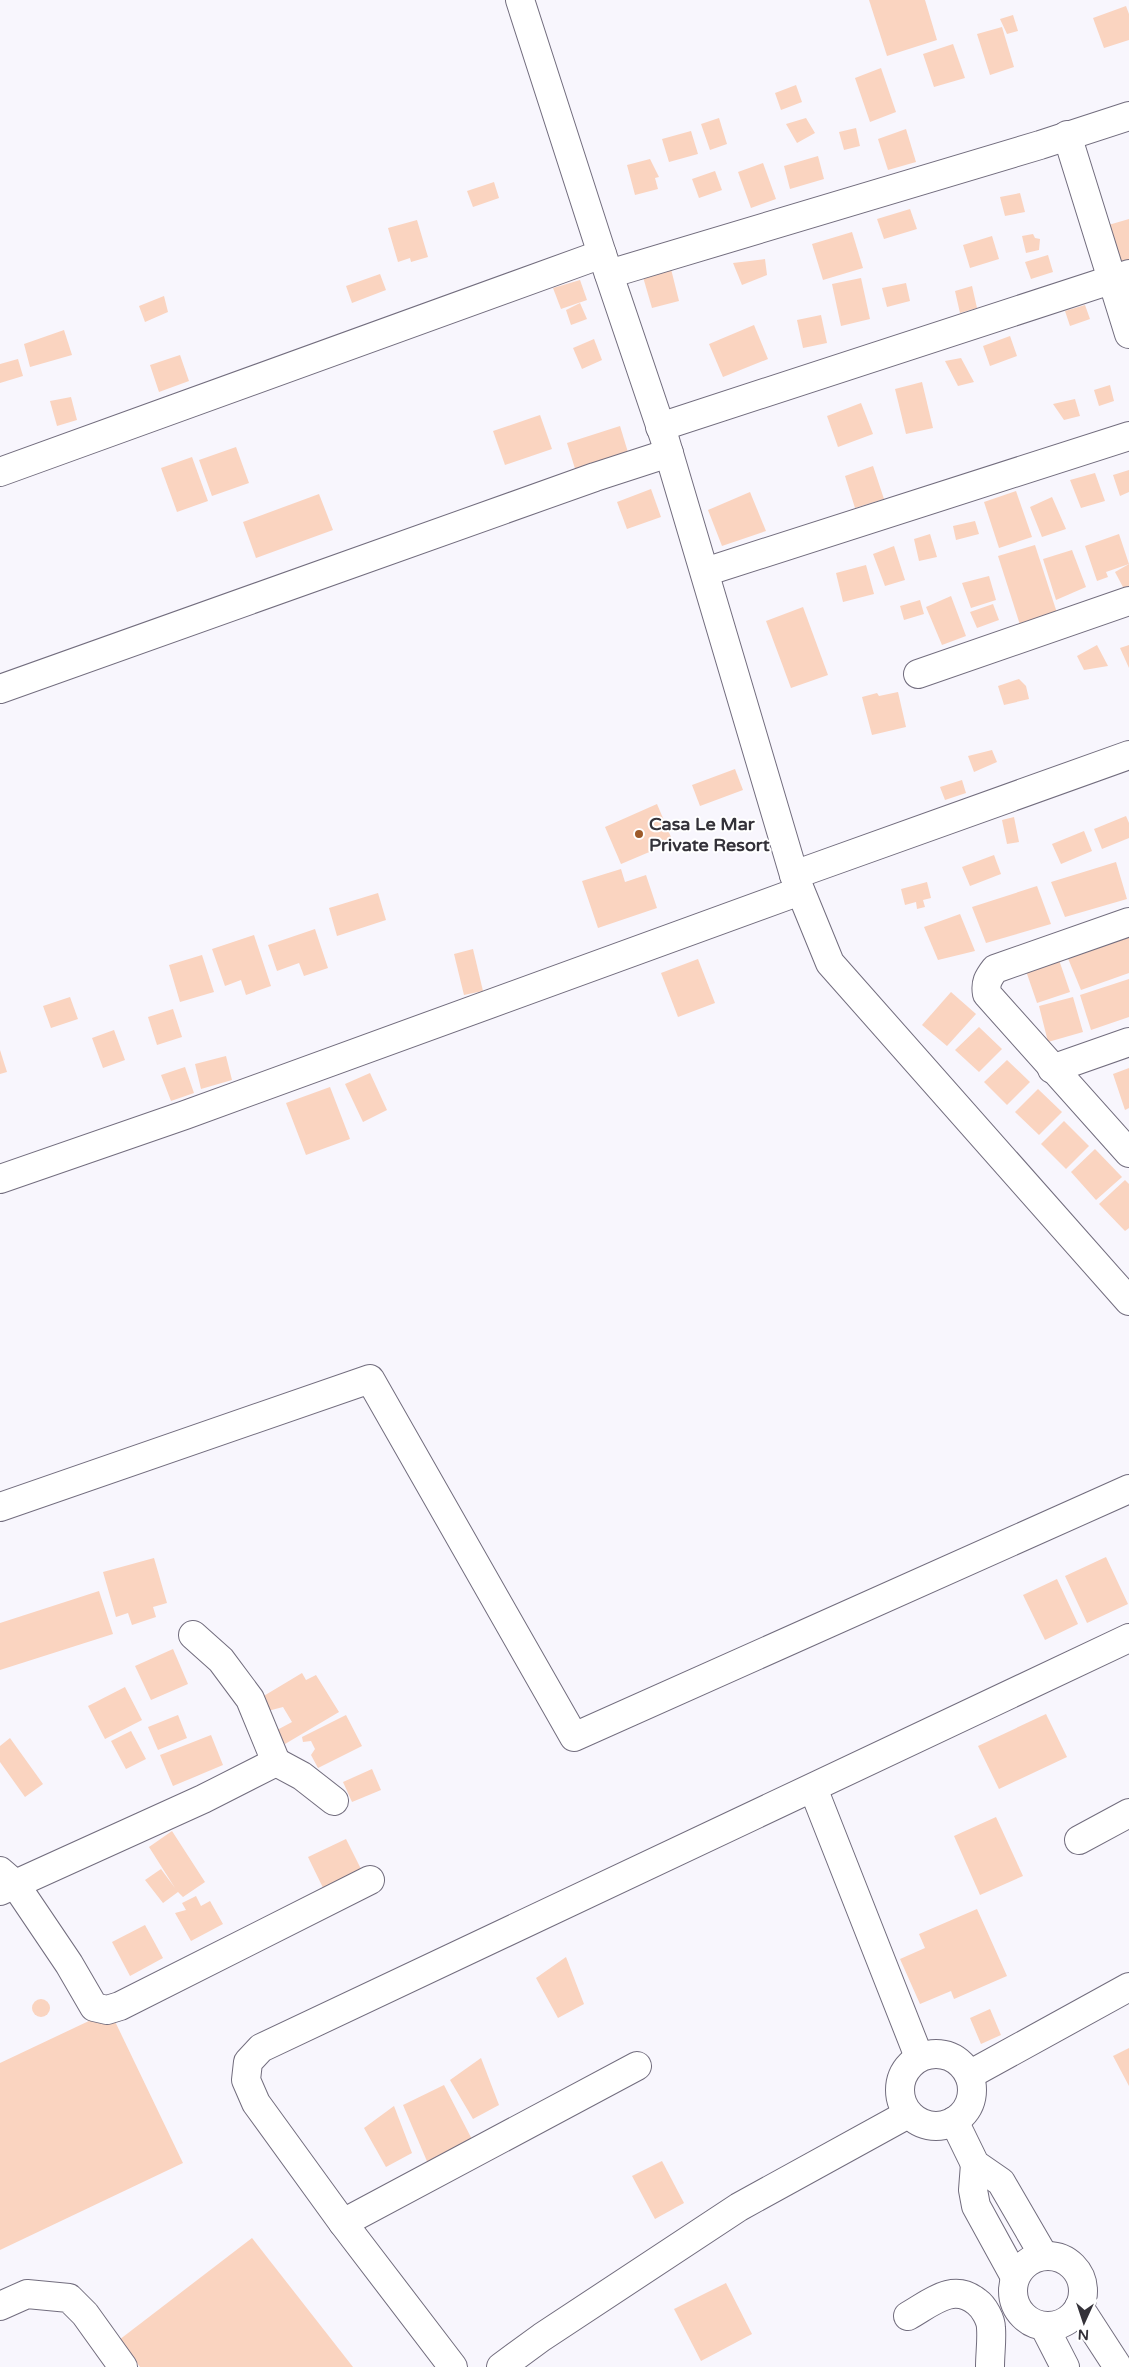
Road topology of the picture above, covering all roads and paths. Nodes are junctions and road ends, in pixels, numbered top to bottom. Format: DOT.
graph roads {
  1 [pos="520,0"];
  2 [pos="1129,116"];
  3 [pos="1067,135"];
  4 [pos="605,264"];
  5 [pos="1120,277"];
  6 [pos="1129,334"];
  7 [pos="660,427"];
  8 [pos="1129,436"];
  9 [pos="669,453"];
  10 [pos="0,472"];
  11 [pos="704,572"];
  12 [pos="1129,601"];
  13 [pos="918,674"];
  14 [pos="0,689"];
  15 [pos="1129,754"];
  16 [pos="797,883"];
  17 [pos="1129,922"];
  18 [pos="1129,1042"];
  19 [pos="1052,1069"];
  20 [pos="1129,1153"];
  21 [pos="0,1179"];
  22 [pos="1129,1301"];
  23 [pos="1129,1489"];
  24 [pos="0,1507"];
  25 [pos="193,1635"];
  26 [pos="1129,1638"];
  27 [pos="276,1762"];
  28 [pos="813,1788"];
  29 [pos="334,1801"];
  30 [pos="1129,1813"];
  31 [pos="1079,1840"];
  32 [pos="370,1880"];
  33 [pos="5,1882"];
  34 [pos="1129,1987"];
  35 [pos="919,2057"];
  36 [pos="637,2066"];
  37 [pos="969,2075"];
  38 [pos="908,2114"];
  39 [pos="954,2121"];
  40 [pos="975,2164"];
  41 [pos="1018,2209"];
  42 [pos="343,2223"];
  43 [pos="988,2229"];
  44 [pos="1044,2256"];
  45 [pos="1015,2277"];
  46 [pos="0,2306"];
  47 [pos="1079,2307"];
  48 [pos="908,2316"];
  49 [pos="1044,2326"];
  50 [pos="123,2367"];
  51 [pos="453,2367"];
  52 [pos="501,2367"];
  53 [pos="990,2367"];
  54 [pos="1066,2367"];
  55 [pos="1118,2367"];
  1 -- 4 [label="street"];
  2 -- 3 [label="street"];
  3 -- 4 [label="street"];
  3 -- 5 [label="street"];
  4 -- 7 [label="street"];
  4 -- 10 [label="street"];
  5 -- 6 [label="street"];
  5 -- 7 [label="street"];
  7 -- 9 [label="street"];
  8 -- 11 [label="street"];
  9 -- 11 [label="street"];
  9 -- 14 [label="street"];
  11 -- 16 [label="street"];
  12 -- 13 [label="street"];
  15 -- 16 [label="street"];
  16 -- 21 [label="street"];
  16 -- 22 [label="street"];
  17 -- 19 [label="street"];
  18 -- 19 [label="street"];
  19 -- 20 [label="street"];
  23 -- 24 [label="street"];
  25 -- 27 [label="street"];
  26 -- 28 [label="street"];
  27 -- 29 [label="street"];
  27 -- 33 [label="street"];
  28 -- 35 [label="street"];
  28 -- 42 [label="street"];
  30 -- 31 [label="street"];
  32 -- 33 [label="street"];
  34 -- 37 [label="street"];
  35 -- 37 [label="street"];
  35 -- 38 [label="street"];
  36 -- 42 [label="street"];
  37 -- 39 [label="street"];
  38 -- 39 [label="street"];
  38 -- 52 [label="street"];
  39 -- 40 [label="street"];
  40 -- 41 [label="street"];
  40 -- 43 [label="street"];
  41 -- 43 [label="street"];
  41 -- 44 [label="street"];
  42 -- 51 [label="street"];
  43 -- 45 [label="street"];
  44 -- 45 [label="street"];
  44 -- 47 [label="street"];
  45 -- 49 [label="street"];
  46 -- 50 [label="street"];
  47 -- 49 [label="street"];
  47 -- 55 [label="street"];
  48 -- 53 [label="street"];
  49 -- 54 [label="street"];
}
